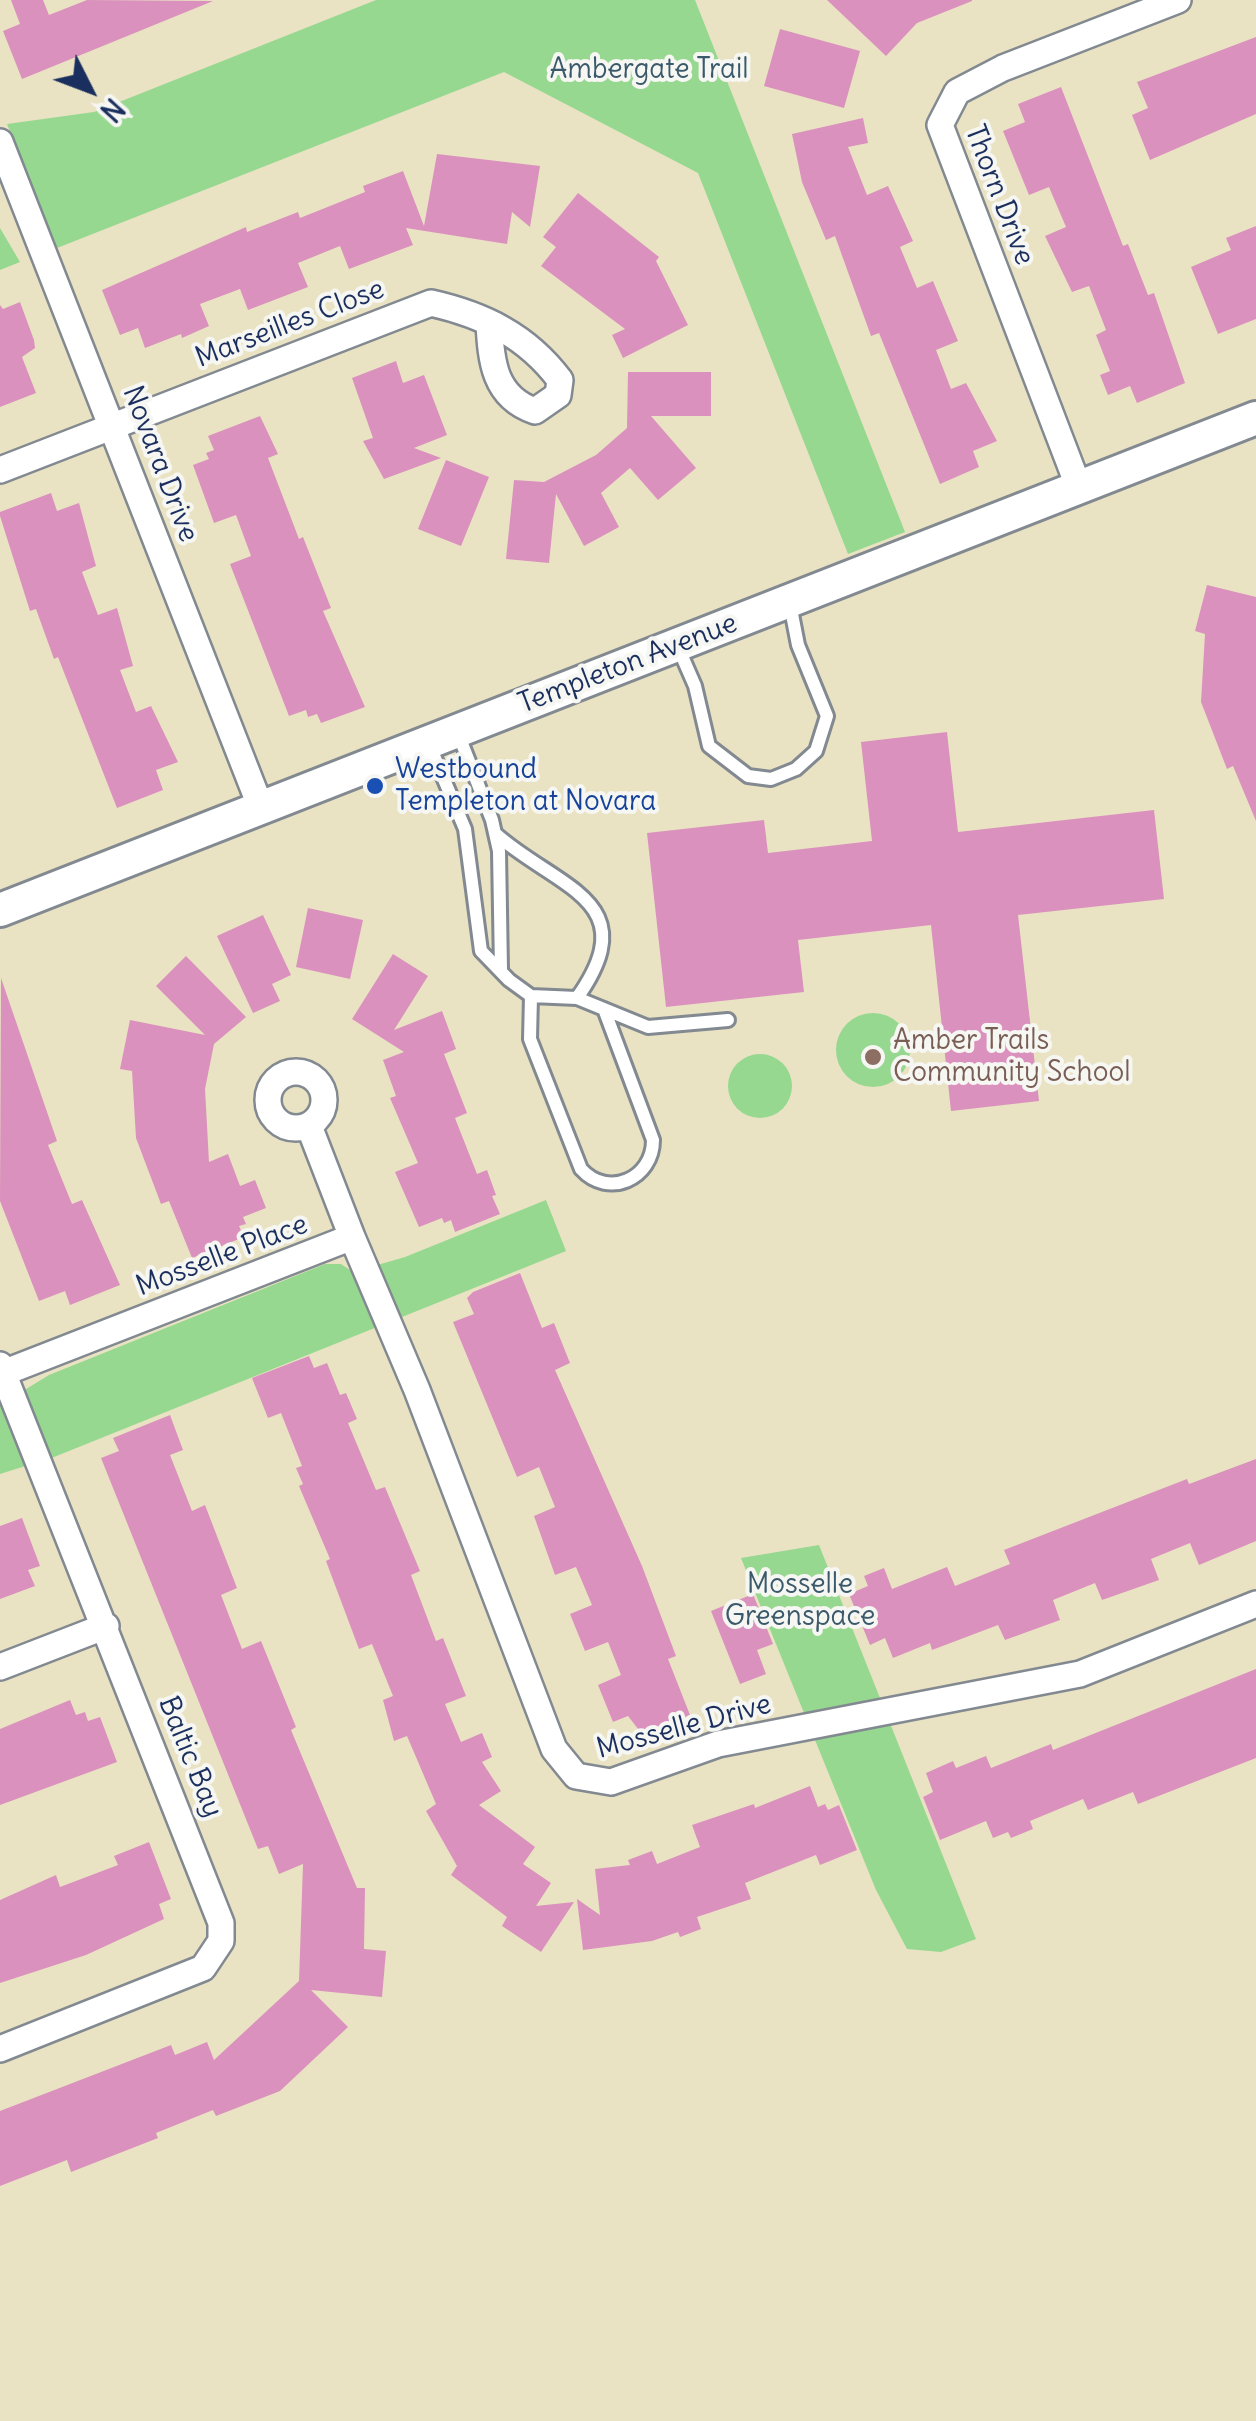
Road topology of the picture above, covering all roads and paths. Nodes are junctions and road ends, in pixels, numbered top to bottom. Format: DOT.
graph roads {
  1 [pos="1178,0"];
  2 [pos="0,142"];
  3 [pos="489,323"];
  4 [pos="1256,418"];
  5 [pos="112,424"];
  6 [pos="0,470"];
  7 [pos="1079,488"];
  8 [pos="789,601"];
  9 [pos="677,645"];
  10 [pos="443,737"];
  11 [pos="260,808"];
  12 [pos="496,834"];
  13 [pos="0,910"];
  14 [pos="500,970"];
  15 [pos="531,996"];
  16 [pos="577,998"];
  17 [pos="604,1009"];
  18 [pos="728,1020"];
  19 [pos="309,1126"];
  20 [pos="352,1237"];
  21 [pos="2,1369"];
  22 [pos="1256,1604"];
  23 [pos="106,1626"];
  24 [pos="0,1667"];
  25 [pos="0,2049"];
  1 -- 7 [label="street, Thorn Drive"];
  2 -- 5 [label="street, Novara Drive"];
  3 -- 5 [label="street, Marseilles Close"];
  4 -- 7 [label="street, Templeton Avenue"];
  5 -- 6 [label="street, Marseilles Close"];
  5 -- 11 [label="street, Novara Drive"];
  7 -- 8 [label="street, Templeton Avenue"];
  8 -- 9 [label="street, Templeton Avenue"];
  8 -- 9 [label="lane"];
  9 -- 10 [label="street, Templeton Avenue"];
  10 -- 11 [label="street, Templeton Avenue"];
  10 -- 12 [label="lane"];
  10 -- 14 [label="lane"];
  11 -- 13 [label="street, Templeton Avenue"];
  12 -- 14 [label="lane"];
  12 -- 16 [label="lane"];
  14 -- 15 [label="lane"];
  15 -- 16 [label="lane"];
  15 -- 17 [label="lane"];
  16 -- 17 [label="lane"];
  17 -- 18 [label="lane"];
  19 -- 20 [label="street, Mosselle Place"];
  20 -- 21 [label="street, Mosselle Place"];
  20 -- 22 [label="street, Mosselle Drive"];
  21 -- 23 [label="street, Baltic Bay"];
  23 -- 24 [label="street"];
  23 -- 25 [label="street, Baltic Bay"];
}
